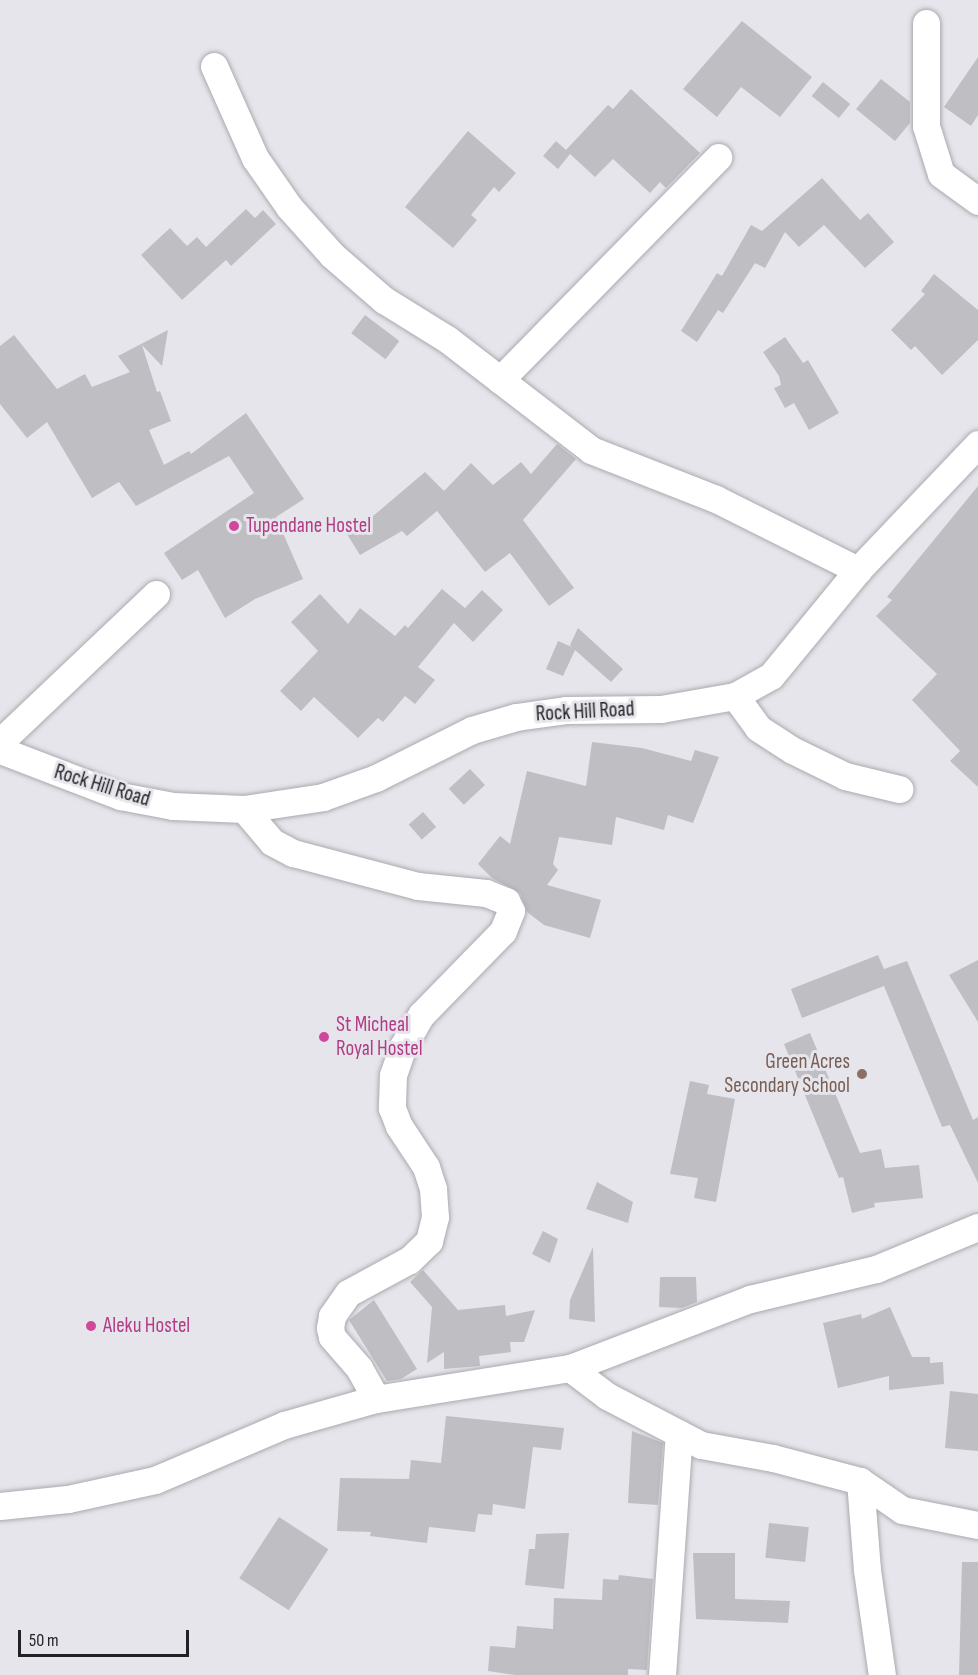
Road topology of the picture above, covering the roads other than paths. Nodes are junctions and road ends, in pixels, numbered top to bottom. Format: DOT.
graph roads {
  1 [pos="926,23"];
  2 [pos="214,66"];
  3 [pos="718,157"];
  4 [pos="978,201"];
  5 [pos="500,380"];
  6 [pos="978,444"];
  7 [pos="858,570"];
  8 [pos="156,594"];
  9 [pos="735,696"];
  10 [pos="0,742"];
  11 [pos="0,750"];
  12 [pos="899,789"];
  13 [pos="244,809"];
  14 [pos="978,1227"];
  15 [pos="570,1368"];
  16 [pos="376,1399"];
  17 [pos="679,1434"];
  18 [pos="861,1481"];
  19 [pos="0,1506"];
  20 [pos="978,1525"];
  21 [pos="662,1675"];
  22 [pos="882,1675"];
  1 -- 4 [label="street"];
  2 -- 5 [label="street"];
  3 -- 5 [label="street"];
  5 -- 7 [label="street"];
  6 -- 7 [label="street, Rock Hill Road"];
  7 -- 9 [label="street, Rock Hill Road"];
  8 -- 10 [label="street"];
  9 -- 12 [label="street"];
  9 -- 13 [label="street, Rock Hill Road"];
  11 -- 13 [label="street, Rock Hill Road"];
  13 -- 16 [label="street"];
  14 -- 15 [label="street"];
  15 -- 16 [label="street"];
  15 -- 17 [label="street"];
  16 -- 19 [label="street"];
  17 -- 18 [label="street"];
  17 -- 21 [label="street"];
  18 -- 20 [label="street"];
  18 -- 22 [label="street"];
}
